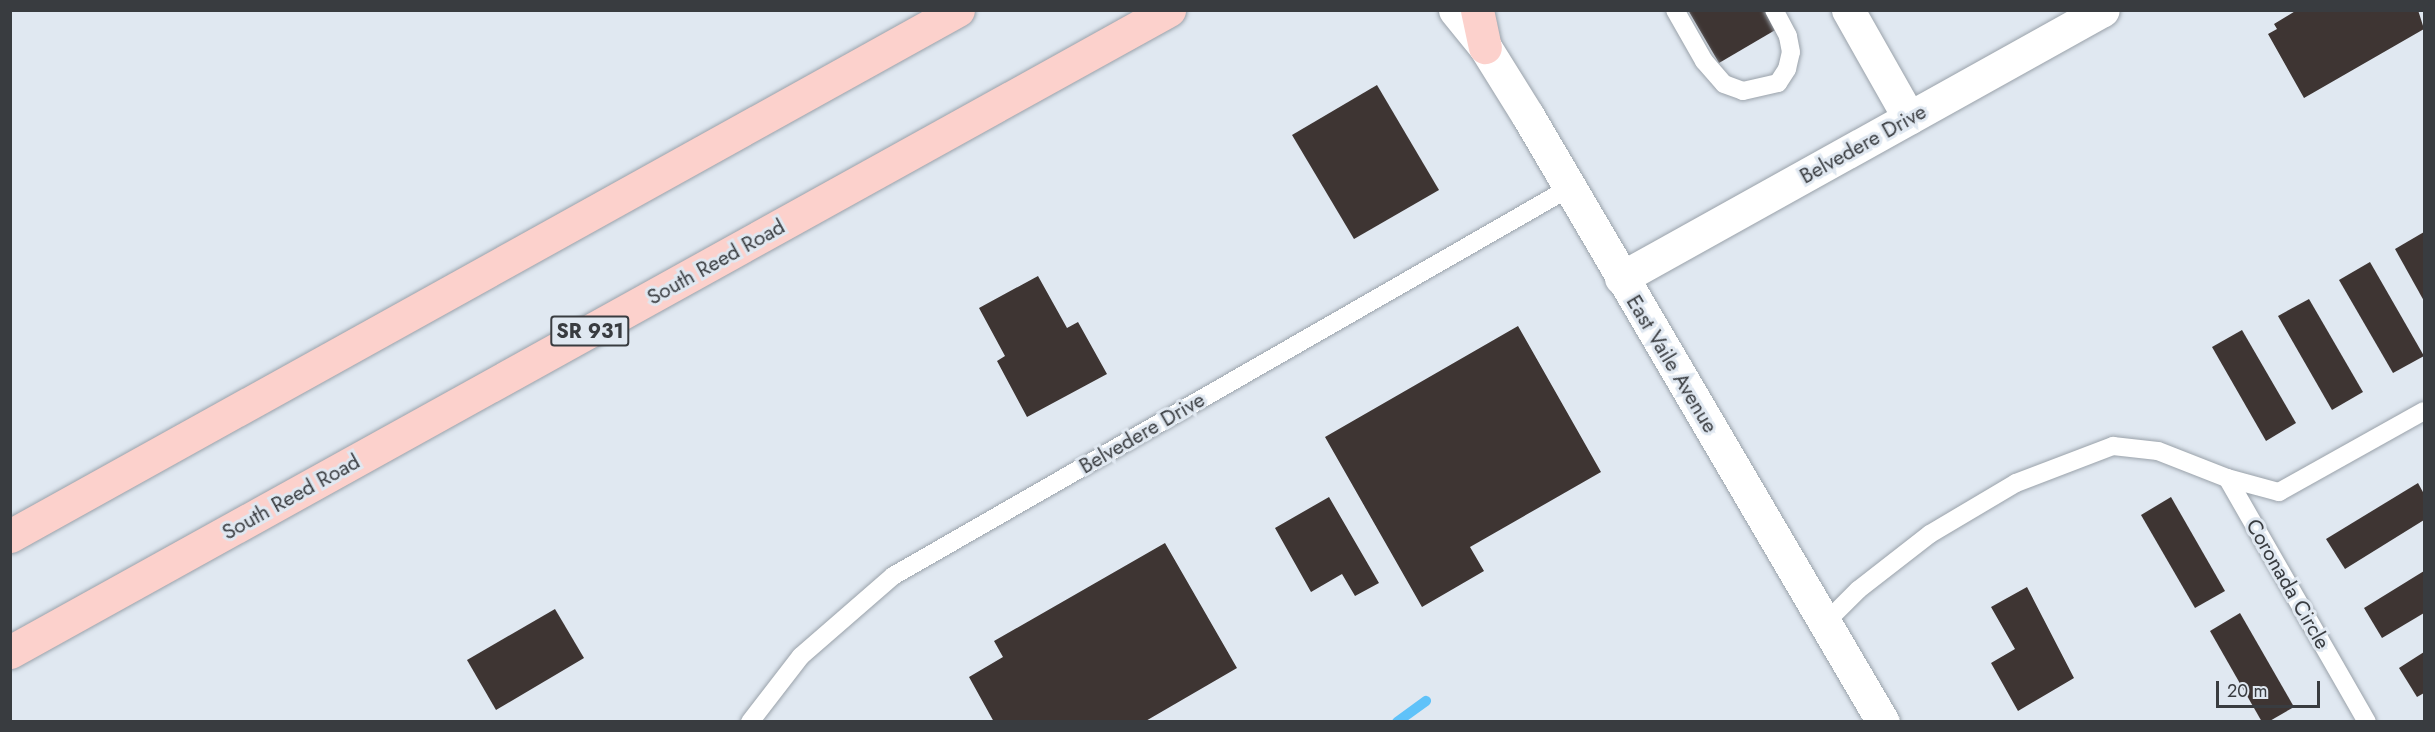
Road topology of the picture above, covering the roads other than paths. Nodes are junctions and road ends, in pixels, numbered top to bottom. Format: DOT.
graph roads {
  1 [pos="958,10"];
  2 [pos="1169,10"];
  3 [pos="1455,10"];
  4 [pos="1477,10"];
  5 [pos="1675,10"];
  6 [pos="1773,10"];
  7 [pos="1848,10"];
  8 [pos="2103,10"];
  9 [pos="1485,47"];
  10 [pos="1909,118"];
  11 [pos="1569,188"];
  12 [pos="1621,278"];
  13 [pos="2424,411"];
  14 [pos="2227,478"];
  15 [pos="10,536"];
  16 [pos="1825,623"];
  17 [pos="10,652"];
  18 [pos="750,722"];
  19 [pos="1883,722"];
  20 [pos="2367,722"];
  1 -- 15 [label="main road"];
  2 -- 17 [label="main road, South Reed Road / SR 931"];
  3 -- 9 [label="street, East Vaile Avenue"];
  4 -- 9 [label="main road"];
  5 -- 6 [label="lane"];
  7 -- 10 [label="street"];
  8 -- 10 [label="street, Belvedere Drive"];
  9 -- 11 [label="street, East Vaile Avenue"];
  10 -- 12 [label="street, Belvedere Drive"];
  11 -- 12 [label="street, East Vaile Avenue"];
  11 -- 18 [label="lane, Belvedere Drive"];
  12 -- 16 [label="street, East Vaile Avenue"];
  13 -- 14 [label="lane, Coronada Circle"];
  14 -- 16 [label="lane, Coronada Circle"];
  14 -- 20 [label="lane, Coronada Circle"];
  16 -- 19 [label="street, East Vaile Avenue"];
}
